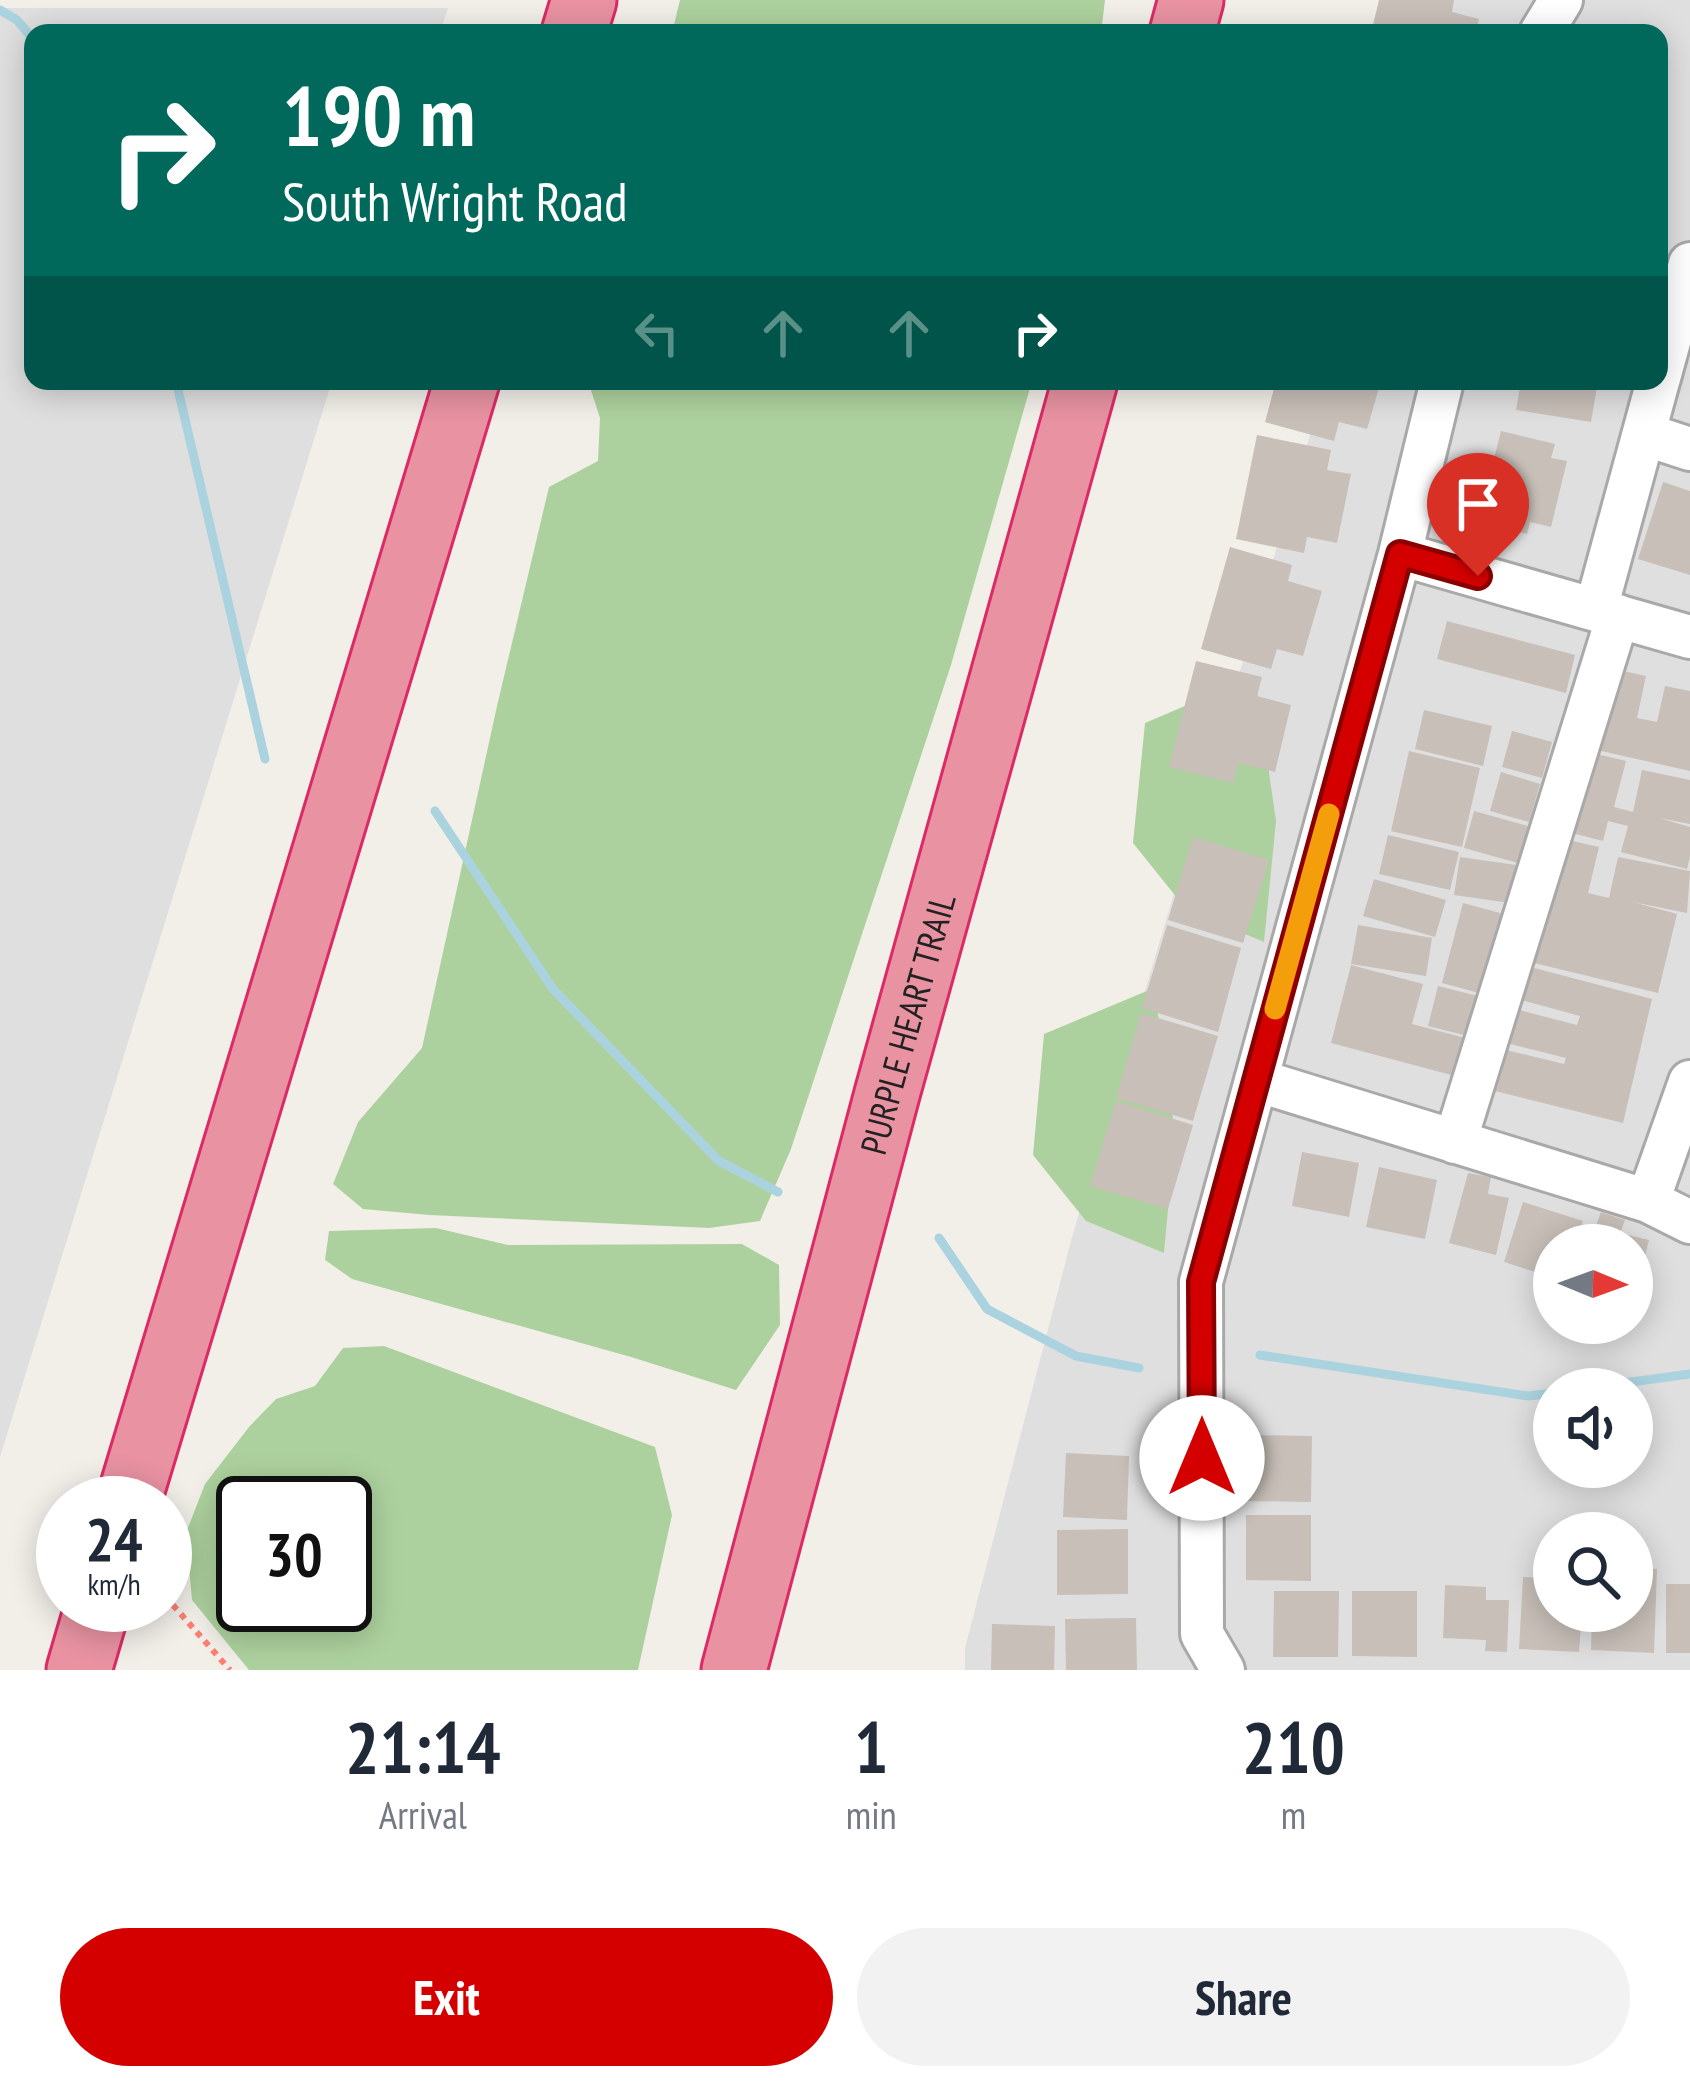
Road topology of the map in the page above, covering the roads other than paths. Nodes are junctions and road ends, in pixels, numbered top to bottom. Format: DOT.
graph roads {
  1 [pos="1690,264"];
  2 [pos="1668,346"];
  3 [pos="464,390"];
  4 [pos="1082,390"];
  5 [pos="1440,390"];
  6 [pos="1656,390"];
  7 [pos="1644,434"];
  8 [pos="1690,449"];
  9 [pos="1400,554"];
  10 [pos="1607,612"];
  11 [pos="1690,638"];
  12 [pos="1256,1080"];
  13 [pos="1690,1082"];
  14 [pos="1456,1142"];
  15 [pos="1648,1201"];
  16 [pos="1690,1222"];
  17 [pos="136,1476"];
  18 [pos="90,1632"];
  19 [pos="79,1670"];
  20 [pos="734,1670"];
  21 [pos="1223,1670"];
  1 -- 2 [label="street"];
  3 -- 17 [label="highway"];
  4 -- 20 [label="highway, PURPLE HEART TRAIL"];
  5 -- 9 [label="street"];
  6 -- 7 [label="street"];
  7 -- 8 [label="street"];
  7 -- 10 [label="street"];
  9 -- 10 [label="street"];
  9 -- 12 [label="street"];
  10 -- 11 [label="street"];
  10 -- 14 [label="street"];
  12 -- 14 [label="street"];
  12 -- 21 [label="street"];
  13 -- 15 [label="street"];
  14 -- 15 [label="street"];
  15 -- 16 [label="street"];
  18 -- 19 [label="highway"];
}
